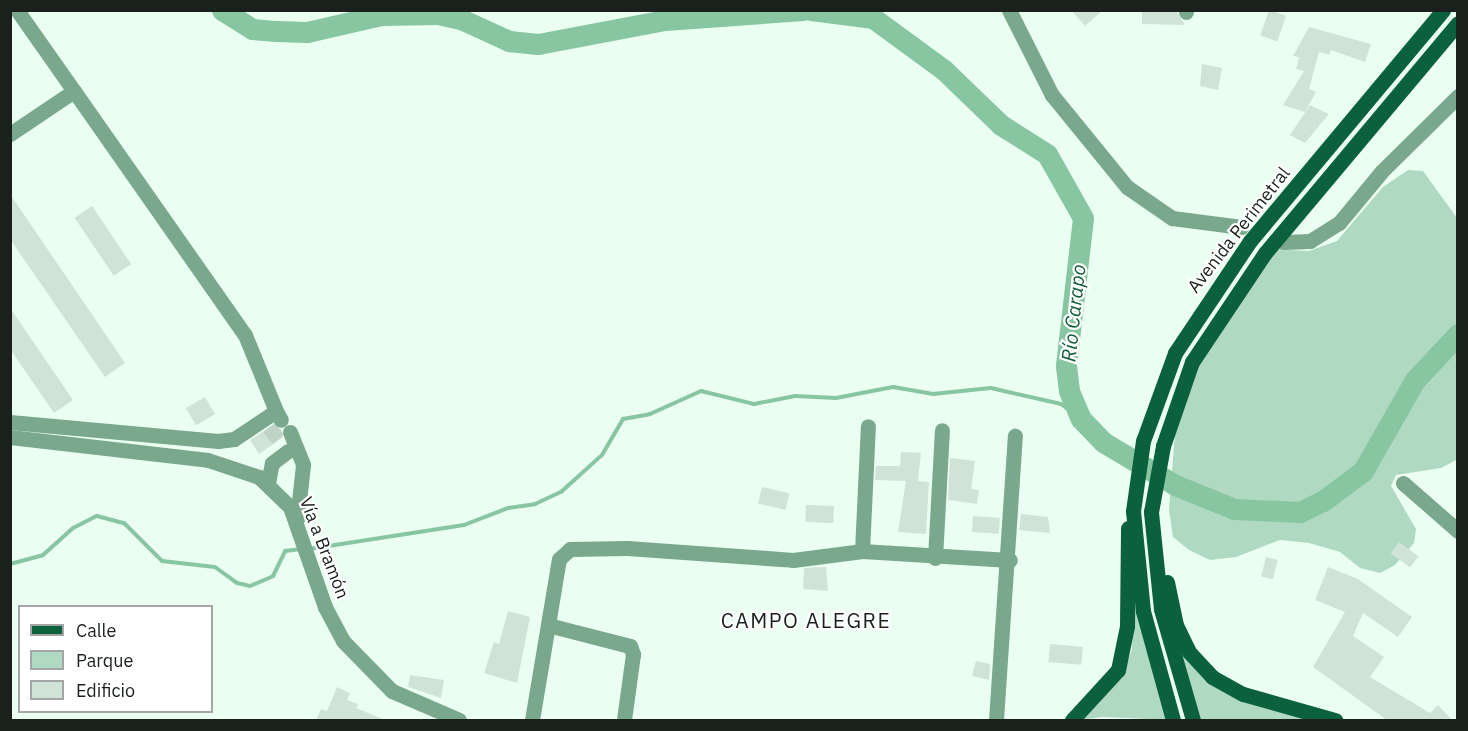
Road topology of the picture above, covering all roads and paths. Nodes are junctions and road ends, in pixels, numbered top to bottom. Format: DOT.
graph roads {
  1 [pos="17,10"];
  2 [pos="1010,10"];
  3 [pos="1443,10"];
  4 [pos="1458,23"];
  5 [pos="74,91"];
  6 [pos="1458,96"];
  7 [pos="10,134"];
  8 [pos="1240,227"];
  9 [pos="1283,242"];
  10 [pos="10,422"];
  11 [pos="868,426"];
  12 [pos="942,430"];
  13 [pos="1015,436"];
  14 [pos="10,437"];
  15 [pos="267,483"];
  16 [pos="1403,483"];
  17 [pos="1132,510"];
  18 [pos="1151,512"];
  19 [pos="297,522"];
  20 [pos="1458,531"];
  21 [pos="862,551"];
  22 [pos="935,558"];
  23 [pos="1010,560"];
  24 [pos="548,625"];
  25 [pos="459,720"];
  26 [pos="532,720"];
  27 [pos="624,720"];
  28 [pos="996,720"];
  29 [pos="1072,720"];
  30 [pos="1173,720"];
  31 [pos="1192,720"];
  32 [pos="1335,720"];
  1 -- 5 [label="street"];
  2 -- 8 [label="street"];
  3 -- 17 [label="main road, Avenida Perimetral"];
  4 -- 18 [label="main road, Avenida Perimetral"];
  5 -- 7 [label="street"];
  5 -- 10 [label="street"];
  6 -- 9 [label="street"];
  11 -- 21 [label="street"];
  12 -- 22 [label="street"];
  13 -- 23 [label="street"];
  14 -- 15 [label="street, Vía a Bramón"];
  15 -- 19 [label="street, Vía a Bramón"];
  15 -- 19 [label="street"];
  16 -- 20 [label="street"];
  17 -- 29 [label="main road"];
  17 -- 30 [label="main road, Avenida Perimetral"];
  18 -- 31 [label="main road, Avenida Perimetral"];
  18 -- 32 [label="main road"];
  19 -- 25 [label="street, Vía a Bramón"];
  21 -- 22 [label="street"];
  21 -- 24 [label="street"];
  22 -- 23 [label="street"];
  23 -- 28 [label="street"];
  24 -- 26 [label="street"];
  24 -- 27 [label="street"];
}
